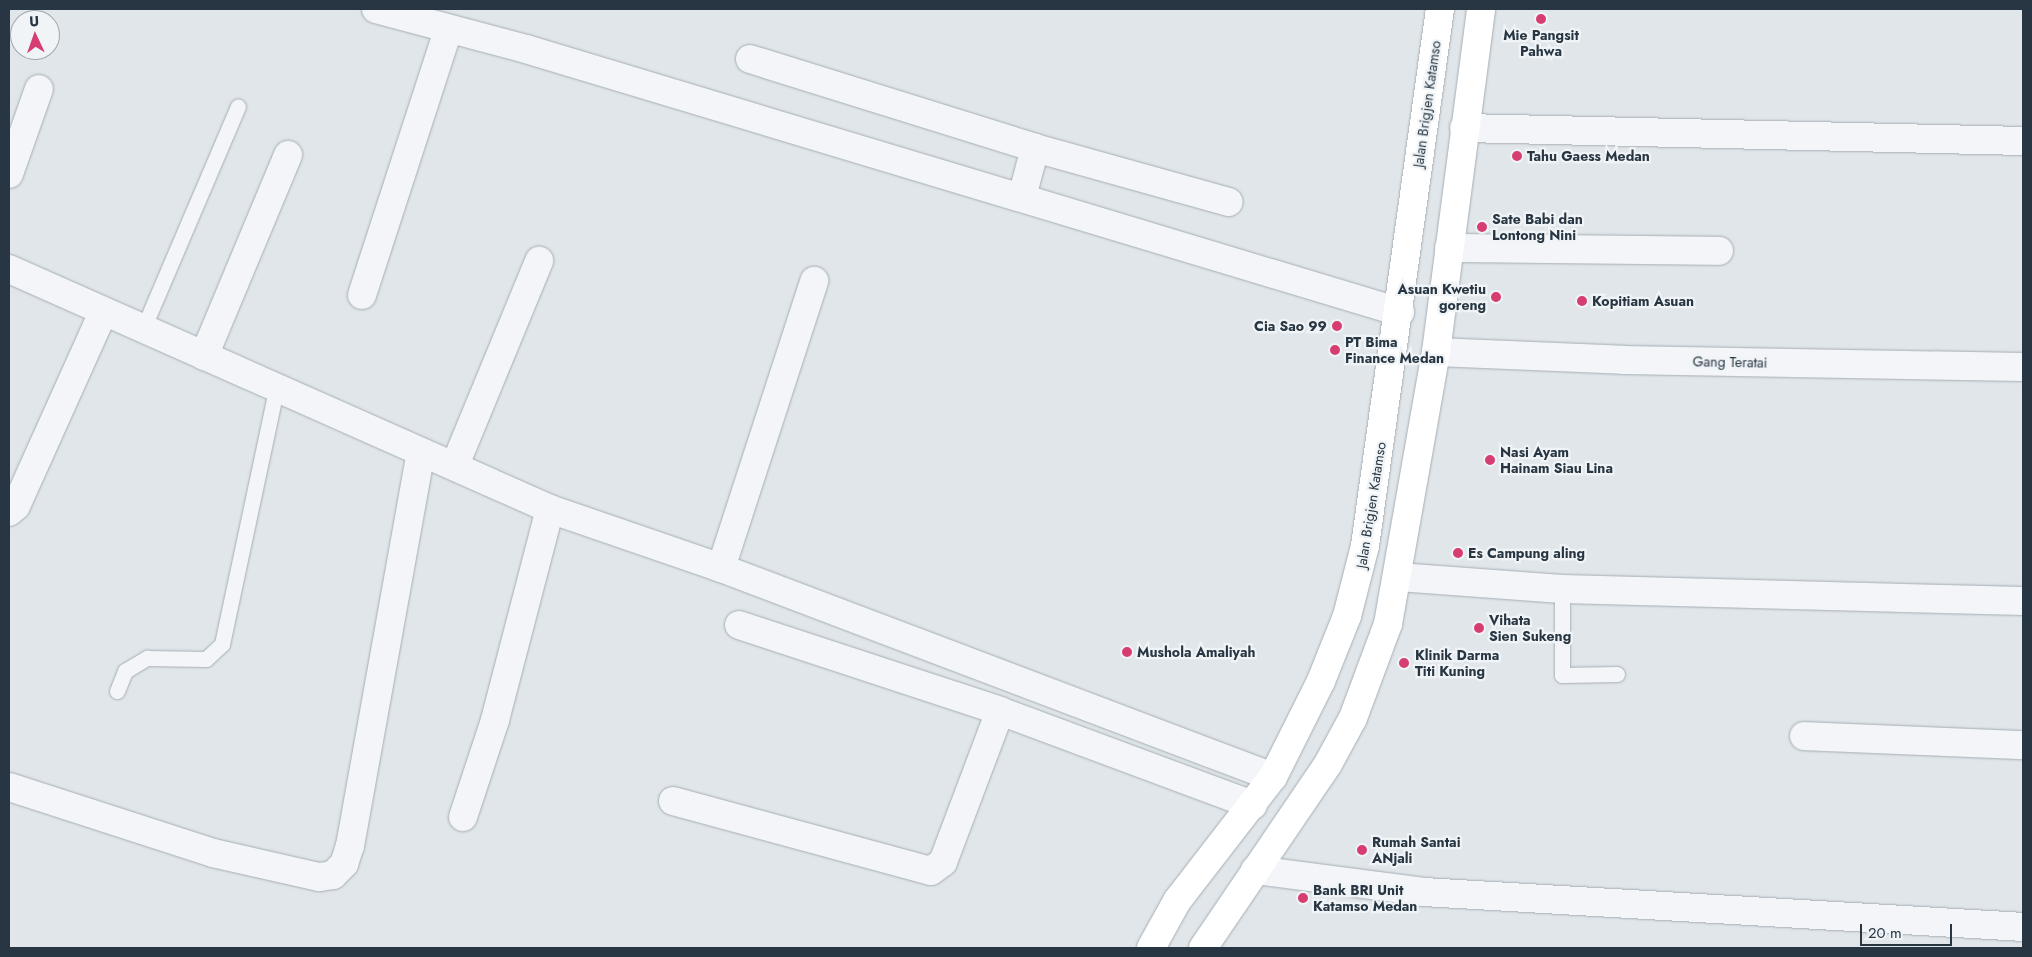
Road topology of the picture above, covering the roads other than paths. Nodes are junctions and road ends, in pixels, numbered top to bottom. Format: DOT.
graph roads {
  1 [pos="376,9"];
  2 [pos="1440,9"];
  3 [pos="1481,9"];
  4 [pos="448,31"];
  5 [pos="750,59"];
  6 [pos="1432,66"];
  7 [pos="1471,70"];
  8 [pos="39,89"];
  9 [pos="238,106"];
  10 [pos="1464,128"];
  11 [pos="2023,141"];
  12 [pos="1035,148"];
  13 [pos="288,155"];
  14 [pos="9,174"];
  15 [pos="1022,197"];
  16 [pos="1229,202"];
  17 [pos="1449,248"];
  18 [pos="1719,251"];
  19 [pos="539,260"];
  20 [pos="9,270"];
  21 [pos="814,281"];
  22 [pos="362,294"];
  23 [pos="103,312"];
  24 [pos="1400,312"];
  25 [pos="143,329"];
  26 [pos="1436,352"];
  27 [pos="204,356"];
  28 [pos="2023,367"];
  29 [pos="276,391"];
  30 [pos="421,452"];
  31 [pos="454,465"];
  32 [pos="550,509"];
  33 [pos="9,512"];
  34 [pos="721,568"];
  35 [pos="1398,577"];
  36 [pos="1562,589"];
  37 [pos="2023,601"];
  38 [pos="739,625"];
  39 [pos="1617,674"];
  40 [pos="117,691"];
  41 [pos="1000,711"];
  42 [pos="1804,736"];
  43 [pos="2023,745"];
  44 [pos="1273,777"];
  45 [pos="9,787"];
  46 [pos="673,801"];
  47 [pos="1253,805"];
  48 [pos="463,817"];
  49 [pos="1255,870"];
  50 [pos="2023,927"];
  51 [pos="1151,948"];
  52 [pos="1203,948"];
  1 -- 4 [label="street"];
  2 -- 6 [label="main road, Jalan Brigjen Katamso"];
  3 -- 7 [label="main road"];
  4 -- 15 [label="street"];
  4 -- 22 [label="street"];
  5 -- 12 [label="street"];
  6 -- 7 [label="main road"];
  6 -- 24 [label="main road, Jalan Brigjen Katamso"];
  7 -- 10 [label="main road"];
  8 -- 14 [label="street"];
  9 -- 25 [label="lane"];
  10 -- 11 [label="street"];
  10 -- 17 [label="main road"];
  12 -- 15 [label="street"];
  12 -- 16 [label="street"];
  13 -- 27 [label="street"];
  15 -- 24 [label="street"];
  17 -- 18 [label="street"];
  17 -- 26 [label="main road"];
  19 -- 31 [label="street"];
  20 -- 23 [label="street"];
  21 -- 34 [label="street"];
  23 -- 25 [label="street"];
  23 -- 33 [label="street"];
  24 -- 44 [label="main road, Jalan Brigjen Katamso"];
  25 -- 27 [label="street"];
  26 -- 28 [label="street, Gang Teratai"];
  26 -- 35 [label="main road"];
  27 -- 29 [label="street"];
  29 -- 30 [label="street"];
  29 -- 40 [label="lane"];
  30 -- 31 [label="street"];
  30 -- 45 [label="street"];
  31 -- 32 [label="street"];
  32 -- 34 [label="street"];
  32 -- 48 [label="street"];
  34 -- 44 [label="street"];
  35 -- 36 [label="street"];
  35 -- 49 [label="main road"];
  36 -- 37 [label="street"];
  36 -- 39 [label="lane"];
  38 -- 41 [label="street"];
  41 -- 46 [label="street"];
  41 -- 47 [label="street"];
  42 -- 43 [label="street"];
  44 -- 47 [label="main road, Jalan Brigjen Katamso"];
  47 -- 51 [label="main road, Jalan Brigjen Katamso"];
  49 -- 50 [label="street"];
  49 -- 52 [label="main road"];
}
